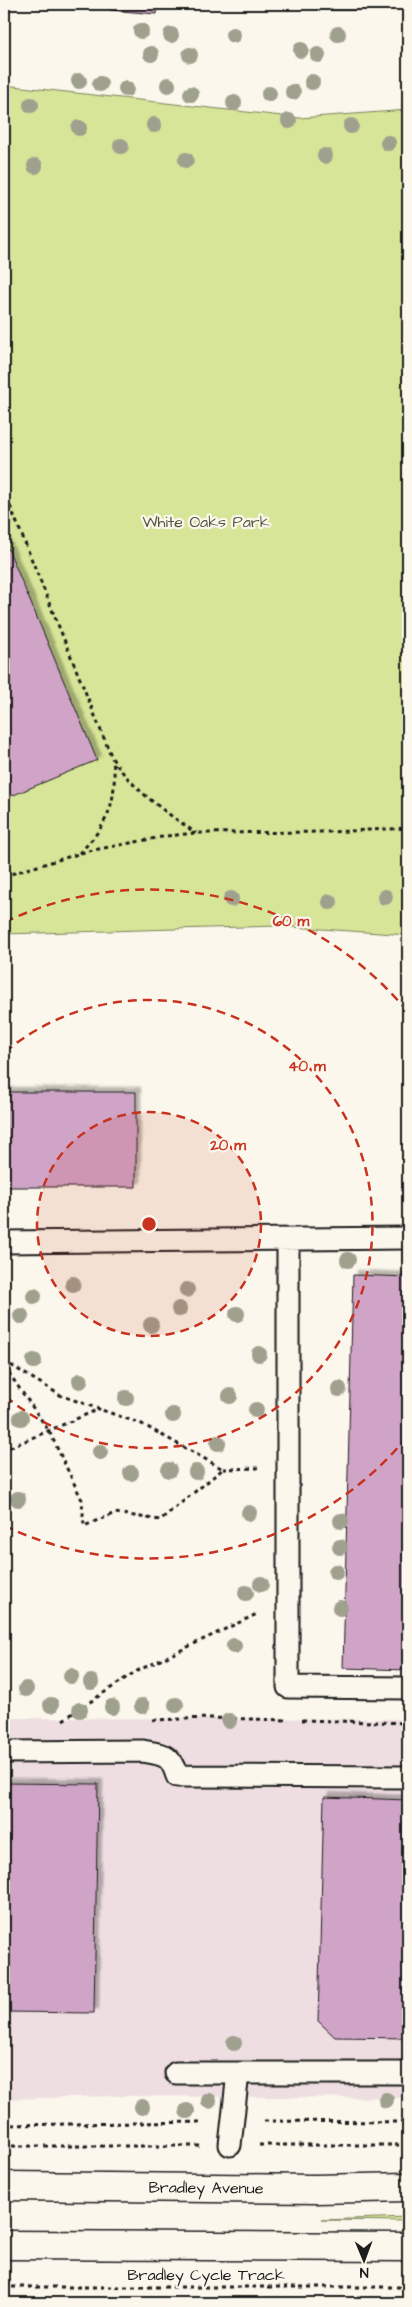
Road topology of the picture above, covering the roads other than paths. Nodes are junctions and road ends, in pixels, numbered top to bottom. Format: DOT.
graph roads {
  1 [pos="408,1238"];
  2 [pos="288,1240"];
  3 [pos="4,1242"];
  4 [pos="408,1688"];
  5 [pos="4,1752"];
  6 [pos="408,1777"];
  7 [pos="176,2072"];
  8 [pos="238,2073"];
  9 [pos="408,2073"];
  10 [pos="230,2146"];
  11 [pos="4,2186"];
  12 [pos="408,2187"];
  13 [pos="4,2245"];
  14 [pos="408,2247"];
  1 -- 2 [label="lane"];
  2 -- 3 [label="lane"];
  2 -- 4 [label="lane"];
  5 -- 6 [label="lane"];
  7 -- 8 [label="lane"];
  8 -- 9 [label="lane"];
  8 -- 10 [label="lane"];
  11 -- 12 [label="main road, Bradley Avenue"];
  13 -- 14 [label="main road"];
}
